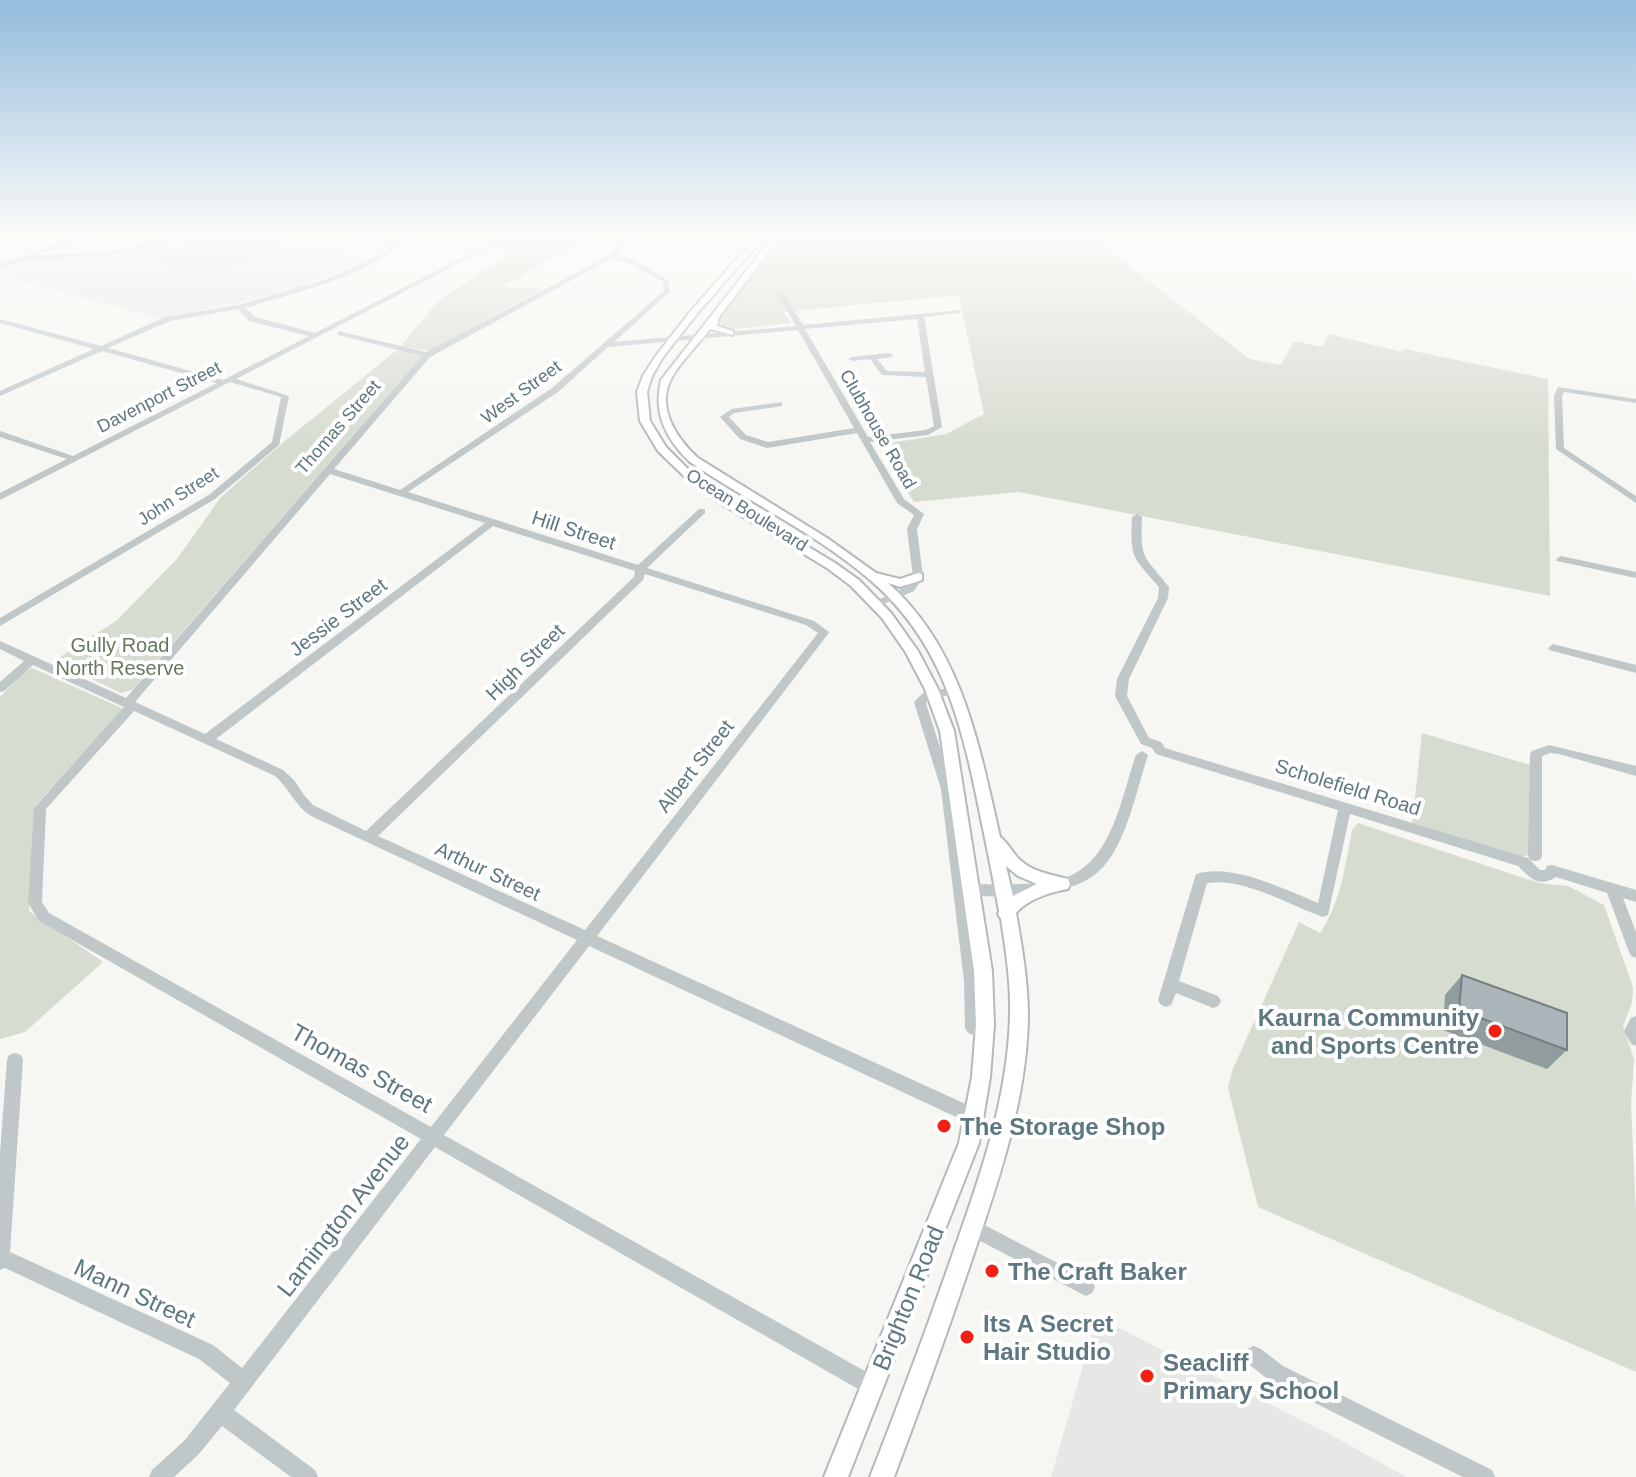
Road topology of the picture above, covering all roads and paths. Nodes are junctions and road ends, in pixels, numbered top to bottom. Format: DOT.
graph roads {
  1 [pos="240,307"];
  2 [pos="367,307"];
  3 [pos="517,307"];
  4 [pos="648,307"];
  5 [pos="701,307"];
  6 [pos="722,307"];
  7 [pos="789,307"];
  8 [pos="959,311"];
  9 [pos="717,313"];
  10 [pos="917,316"];
  11 [pos="0,321"];
  12 [pos="10,323"];
  13 [pos="0,327"];
  14 [pos="803,328"];
  15 [pos="341,333"];
  16 [pos="730,333"];
  17 [pos="315,335"];
  18 [pos="698,336"];
  19 [pos="674,339"];
  20 [pos="608,345"];
  21 [pos="104,348"];
  22 [pos="427,355"];
  23 [pos="889,355"];
  24 [pos="872,357"];
  25 [pos="852,359"];
  26 [pos="931,375"];
  27 [pos="226,381"];
  28 [pos="0,394"];
  29 [pos="1636,401"];
  30 [pos="779,404"];
  31 [pos="858,430"];
  32 [pos="0,434"];
  33 [pos="865,440"];
  34 [pos="74,459"];
  35 [pos="328,470"];
  36 [pos="401,493"];
  37 [pos="0,497"];
  38 [pos="1636,500"];
  39 [pos="702,511"];
  40 [pos="1137,517"];
  41 [pos="492,522"];
  42 [pos="1561,559"];
  43 [pos="640,569"];
  44 [pos="868,573"];
  45 [pos="1636,575"];
  46 [pos="916,581"];
  47 [pos="896,596"];
  48 [pos="877,603"];
  49 [pos="916,622"];
  50 [pos="0,623"];
  51 [pos="810,623"];
  52 [pos="0,645"];
  53 [pos="1553,648"];
  54 [pos="32,660"];
  55 [pos="1636,669"];
  56 [pos="0,688"];
  57 [pos="955,691"];
  58 [pos="935,693"];
  59 [pos="130,705"];
  60 [pos="206,740"];
  61 [pos="1143,748"];
  62 [pos="1636,771"];
  63 [pos="1345,808"];
  64 [pos="990,827"];
  65 [pos="368,837"];
  66 [pos="1529,859"];
  67 [pos="1055,885"];
  68 [pos="1002,889"];
  69 [pos="1613,889"];
  70 [pos="971,890"];
  71 [pos="1636,896"];
  72 [pos="1006,914"];
  73 [pos="587,938"];
  74 [pos="1636,952"];
  75 [pos="1171,984"];
  76 [pos="1166,1000"];
  77 [pos="1213,1001"];
  78 [pos="1636,1023"];
  79 [pos="973,1028"];
  80 [pos="1636,1039"];
  81 [pos="15,1060"];
  82 [pos="975,1117"];
  83 [pos="1006,1128"];
  84 [pos="434,1136"];
  85 [pos="973,1228"];
  86 [pos="1,1259"];
  87 [pos="1086,1287"];
  88 [pos="1254,1356"];
  89 [pos="244,1381"];
  90 [pos="872,1386"];
  91 [pos="220,1412"];
  92 [pos="159,1477"];
  93 [pos="308,1477"];
  94 [pos="836,1477"];
  95 [pos="882,1477"];
  96 [pos="1485,1477"];
  1 -- 17 [label="street"];
  1 -- 21 [label="street"];
  2 -- 17 [label="street, Davenport Street"];
  3 -- 22 [label="street, Thomas Street"];
  4 -- 20 [label="street, West Street"];
  5 -- 19 [label="main road, Ocean Boulevard"];
  6 -- 9 [label="main road, Ocean Boulevard"];
  7 -- 14 [label="street, Clubhouse Road"];
  8 -- 10 [label="street"];
  9 -- 16 [label="main road"];
  9 -- 18 [label="main road, Ocean Boulevard"];
  10 -- 14 [label="street"];
  10 -- 26 [label="street"];
  11 -- 12 [label="street"];
  12 -- 13 [label="street"];
  12 -- 21 [label="street"];
  14 -- 16 [label="street"];
  14 -- 31 [label="street, Clubhouse Road"];
  15 -- 22 [label="street"];
  16 -- 18 [label="street"];
  17 -- 27 [label="street, Davenport Street"];
  18 -- 19 [label="street"];
  18 -- 44 [label="main road, Ocean Boulevard"];
  19 -- 20 [label="street"];
  19 -- 48 [label="main road, Ocean Boulevard"];
  20 -- 36 [label="street, West Street"];
  21 -- 27 [label="street"];
  21 -- 28 [label="street"];
  22 -- 35 [label="street, Thomas Street"];
  23 -- 24 [label="street"];
  24 -- 25 [label="street"];
  24 -- 26 [label="street"];
  26 -- 33 [label="street"];
  27 -- 34 [label="street, Davenport Street"];
  27 -- 50 [label="street, John Street"];
  29 -- 38 [label="street"];
  30 -- 31 [label="street"];
  31 -- 33 [label="street, Clubhouse Road"];
  32 -- 34 [label="street"];
  33 -- 46 [label="street, Clubhouse Road"];
  34 -- 37 [label="street, Davenport Street"];
  35 -- 36 [label="street, Hill Street"];
  35 -- 59 [label="street, Thomas Street"];
  36 -- 41 [label="street, Hill Street"];
  39 -- 43 [label="street, High Street"];
  40 -- 61 [label="street"];
  41 -- 43 [label="street, Hill Street"];
  41 -- 60 [label="street, Jessie Street"];
  42 -- 45 [label="street"];
  43 -- 51 [label="street, Hill Street"];
  43 -- 65 [label="street, High Street"];
  44 -- 46 [label="main road"];
  44 -- 47 [label="main road, Ocean Boulevard"];
  46 -- 47 [label="street"];
  46 -- 49 [label="main road"];
  47 -- 48 [label="street"];
  47 -- 49 [label="main road, Ocean Boulevard"];
  48 -- 58 [label="main road, Ocean Boulevard"];
  49 -- 57 [label="main road, Ocean Boulevard"];
  51 -- 73 [label="street, Albert Street"];
  52 -- 54 [label="street, Arthur Street"];
  53 -- 55 [label="street"];
  54 -- 56 [label="street"];
  54 -- 59 [label="street, Arthur Street"];
  57 -- 58 [label="street"];
  57 -- 64 [label="main road, Ocean Boulevard"];
  58 -- 70 [label="main road, Ocean Boulevard"];
  58 -- 79 [label="street"];
  59 -- 60 [label="street, Arthur Street"];
  59 -- 84 [label="street, Thomas Street"];
  60 -- 65 [label="street, Arthur Street"];
  61 -- 63 [label="street, Scholefield Road"];
  61 -- 67 [label="street"];
  62 -- 66 [label="street"];
  63 -- 66 [label="street, Scholefield Road"];
  63 -- 75 [label="street"];
  64 -- 67 [label="main road"];
  64 -- 68 [label="main road, Ocean Boulevard"];
  65 -- 73 [label="street, Arthur Street"];
  66 -- 69 [label="street, Scholefield Road"];
  67 -- 68 [label="street"];
  67 -- 72 [label="main road"];
  68 -- 70 [label="street"];
  68 -- 72 [label="main road, Ocean Boulevard"];
  69 -- 71 [label="street"];
  69 -- 74 [label="street"];
  70 -- 82 [label="main road, Ocean Boulevard"];
  72 -- 83 [label="main road, Ocean Boulevard"];
  73 -- 82 [label="street, Arthur Street"];
  73 -- 84 [label="street, Lamington Avenue"];
  75 -- 76 [label="street"];
  75 -- 77 [label="street"];
  78 -- 80 [label="street"];
  81 -- 86 [label="street, Mann Street"];
  82 -- 90 [label="main road, Brighton Road"];
  83 -- 85 [label="main road, Brighton Road"];
  84 -- 89 [label="street, Lamington Avenue"];
  84 -- 90 [label="street, Thomas Street"];
  85 -- 87 [label="street"];
  85 -- 95 [label="main road, Brighton Road"];
  86 -- 89 [label="street, Mann Street"];
  88 -- 96 [label="street"];
  89 -- 91 [label="street, Lamington Avenue"];
  90 -- 94 [label="main road, Brighton Road"];
  91 -- 92 [label="street, Lamington Avenue"];
  91 -- 93 [label="street"];
}
